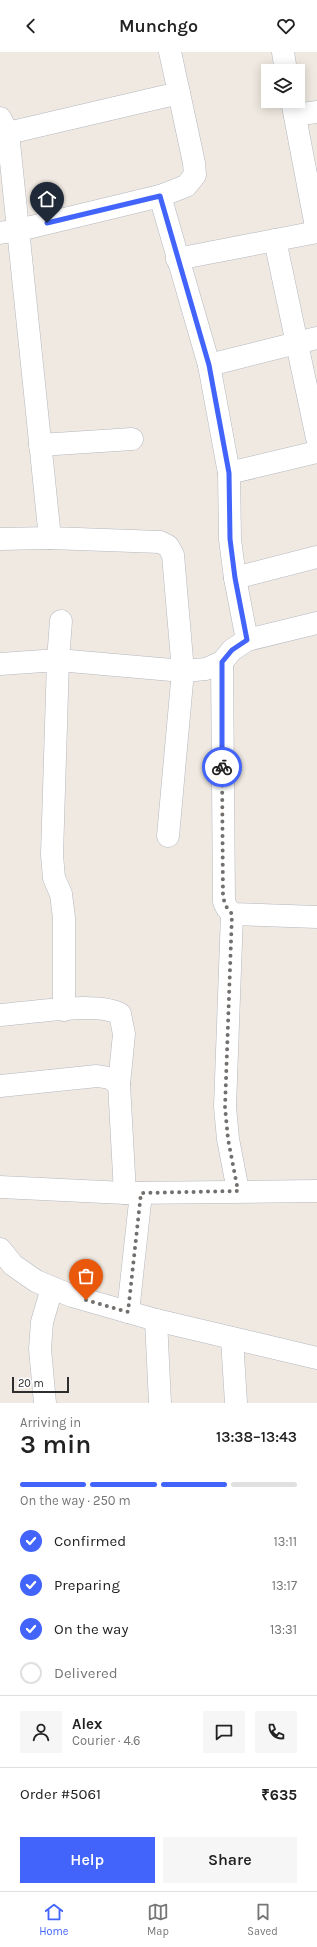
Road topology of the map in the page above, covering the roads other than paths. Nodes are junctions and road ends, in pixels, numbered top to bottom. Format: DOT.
graph roads {
  1 [pos="170,52"];
  2 [pos="283,52"];
  3 [pos="285,64"];
  4 [pos="179,93"];
  5 [pos="293,108"];
  6 [pos="317,112"];
  7 [pos="4,126"];
  8 [pos="160,196"];
  9 [pos="10,231"];
  10 [pos="317,232"];
  11 [pos="275,240"];
  12 [pos="178,259"];
  13 [pos="317,338"];
  14 [pos="296,343"];
  15 [pos="209,365"];
  16 [pos="316,433"];
  17 [pos="132,439"];
  18 [pos="40,445"];
  19 [pos="317,452"];
  20 [pos="229,473"];
  21 [pos="50,538"];
  22 [pos="0,539"];
  23 [pos="317,556"];
  24 [pos="235,578"];
  25 [pos="61,621"];
  26 [pos="317,623"];
  27 [pos="247,640"];
  28 [pos="58,660"];
  29 [pos="222,662"];
  30 [pos="0,664"];
  31 [pos="183,671"];
  32 [pos="168,836"];
  33 [pos="232,914"];
  34 [pos="317,917"];
  35 [pos="64,1010"];
  36 [pos="0,1015"];
  37 [pos="119,1084"];
  38 [pos="0,1086"];
  39 [pos="0,1187"];
  40 [pos="238,1191"];
  41 [pos="317,1191"];
  42 [pos="133,1193"];
  43 [pos="0,1249"];
  44 [pos="52,1288"];
  45 [pos="128,1312"];
  46 [pos="156,1320"];
  47 [pos="232,1339"];
  48 [pos="317,1358"];
  49 [pos="45,1403"];
  50 [pos="160,1403"];
  51 [pos="236,1403"];
  1 -- 4 [label="street"];
  2 -- 3 [label="street"];
  4 -- 7 [label="street"];
  4 -- 8 [label="street"];
  5 -- 6 [label="street"];
  5 -- 10 [label="street"];
  7 -- 9 [label="street"];
  8 -- 9 [label="street"];
  8 -- 12 [label="street"];
  9 -- 18 [label="street"];
  10 -- 11 [label="street"];
  11 -- 12 [label="street"];
  11 -- 14 [label="street"];
  12 -- 15 [label="street"];
  13 -- 14 [label="street"];
  14 -- 15 [label="street"];
  14 -- 16 [label="street"];
  15 -- 20 [label="street"];
  17 -- 18 [label="street"];
  18 -- 21 [label="street"];
  19 -- 20 [label="street"];
  20 -- 24 [label="street"];
  21 -- 22 [label="street"];
  21 -- 31 [label="street"];
  23 -- 24 [label="street"];
  24 -- 27 [label="street"];
  25 -- 28 [label="street"];
  26 -- 27 [label="street"];
  27 -- 29 [label="street"];
  28 -- 30 [label="street"];
  28 -- 31 [label="street"];
  28 -- 35 [label="street"];
  29 -- 31 [label="street"];
  29 -- 33 [label="street"];
  31 -- 32 [label="street"];
  33 -- 34 [label="street"];
  33 -- 40 [label="street"];
  35 -- 36 [label="street"];
  35 -- 37 [label="street"];
  37 -- 38 [label="street"];
  37 -- 42 [label="street"];
  39 -- 42 [label="street"];
  40 -- 41 [label="street"];
  40 -- 42 [label="street"];
  42 -- 45 [label="street"];
  43 -- 44 [label="street"];
  44 -- 45 [label="street"];
  44 -- 49 [label="street"];
  45 -- 46 [label="street"];
  46 -- 47 [label="street"];
  46 -- 50 [label="street"];
  47 -- 48 [label="street"];
  47 -- 51 [label="street"];
}
